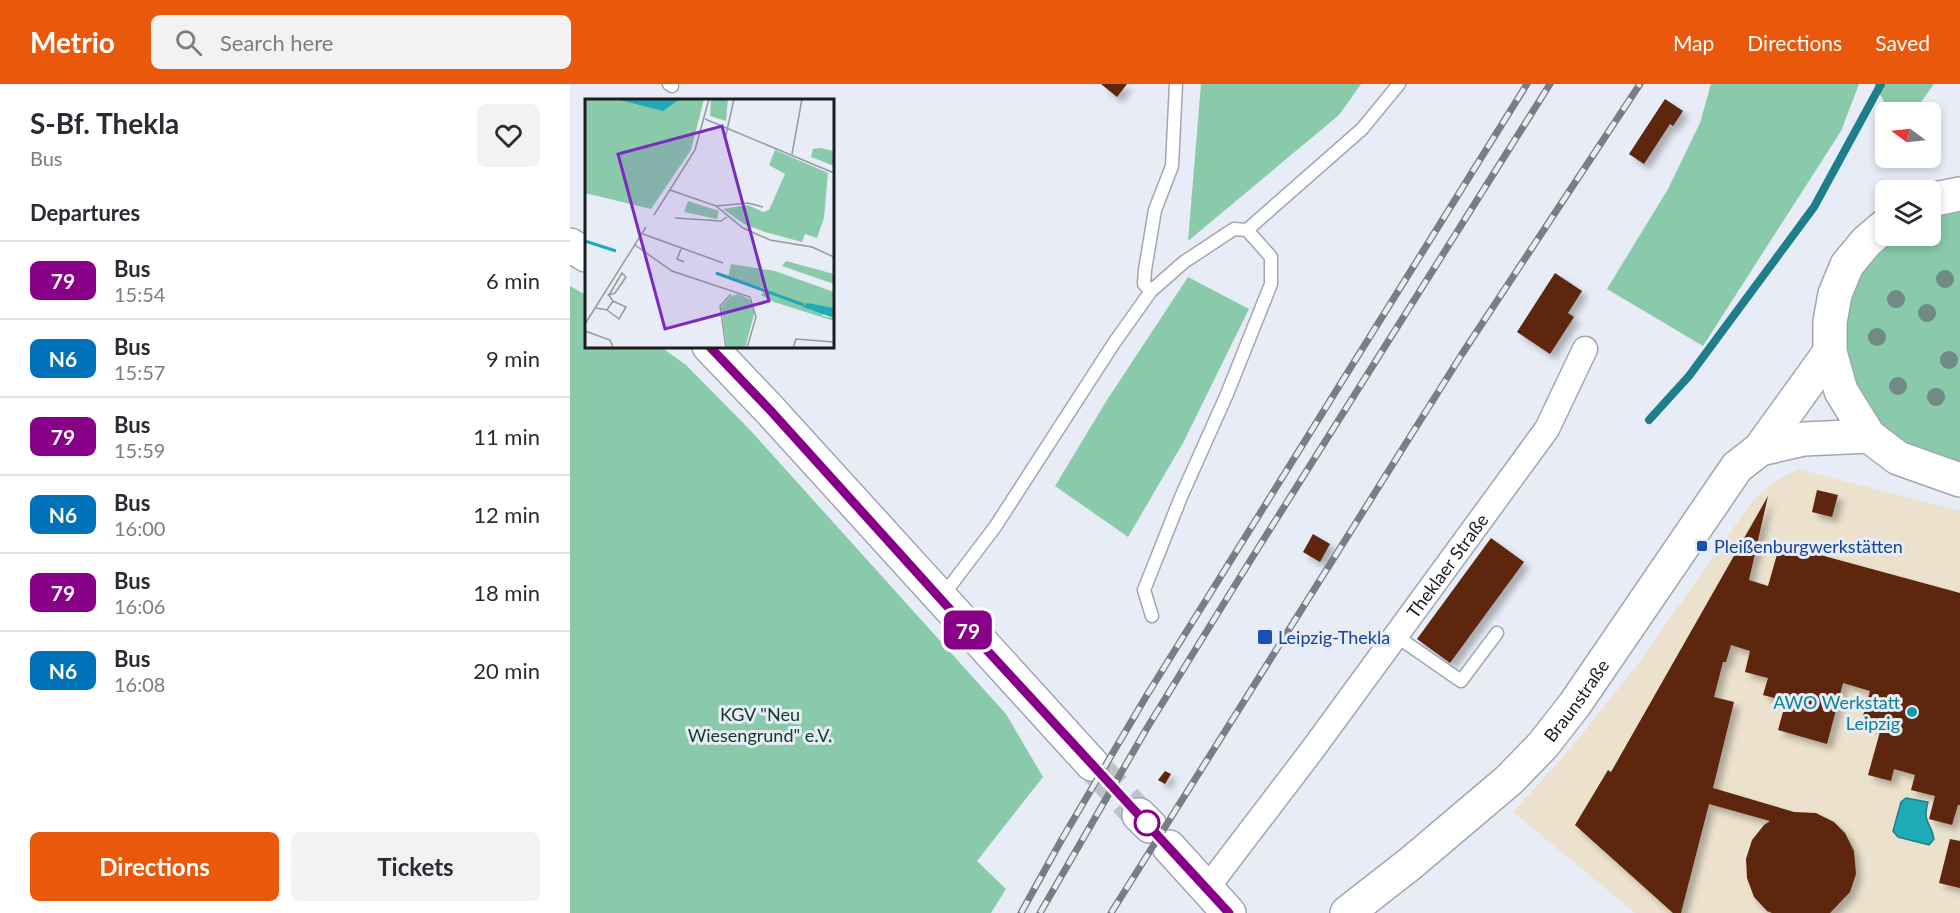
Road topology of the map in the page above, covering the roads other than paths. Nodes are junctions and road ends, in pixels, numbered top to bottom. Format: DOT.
graph roads {
  1 [pos="1176,84"];
  2 [pos="1399,84"];
  3 [pos="1960,194"];
  4 [pos="1941,198"];
  5 [pos="1247,230"];
  6 [pos="1875,234"];
  7 [pos="570,245"];
  8 [pos="585,254"];
  9 [pos="1151,291"];
  10 [pos="711,348"];
  11 [pos="1585,349"];
  12 [pos="1830,352"];
  13 [pos="1869,436"];
  14 [pos="1760,449"];
  15 [pos="1960,480"];
  16 [pos="940,598"];
  17 [pos="1152,616"];
  18 [pos="1497,633"];
  19 [pos="1396,636"];
  20 [pos="1092,764"];
  21 [pos="1153,829"];
  22 [pos="1207,888"];
  23 [pos="1229,913"];
  24 [pos="1347,913"];
  1 -- 9 [label="lane"];
  2 -- 5 [label="lane"];
  3 -- 4 [label="main road"];
  5 -- 9 [label="lane"];
  5 -- 17 [label="lane"];
  6 -- 12 [label="main road"];
  7 -- 8 [label="main road"];
  9 -- 16 [label="lane"];
  10 -- 16 [label="main road"];
  11 -- 19 [label="street, Theklaer Straße"];
  12 -- 13 [label="main road"];
  12 -- 14 [label="main road, Braunstraße"];
  13 -- 14 [label="main road, Braunstraße"];
  13 -- 15 [label="main road"];
  14 -- 24 [label="main road, Braunstraße"];
  16 -- 20 [label="main road"];
  18 -- 19 [label="lane"];
  19 -- 22 [label="street, Theklaer Straße"];
  21 -- 22 [label="main road"];
  22 -- 23 [label="main road"];
}
